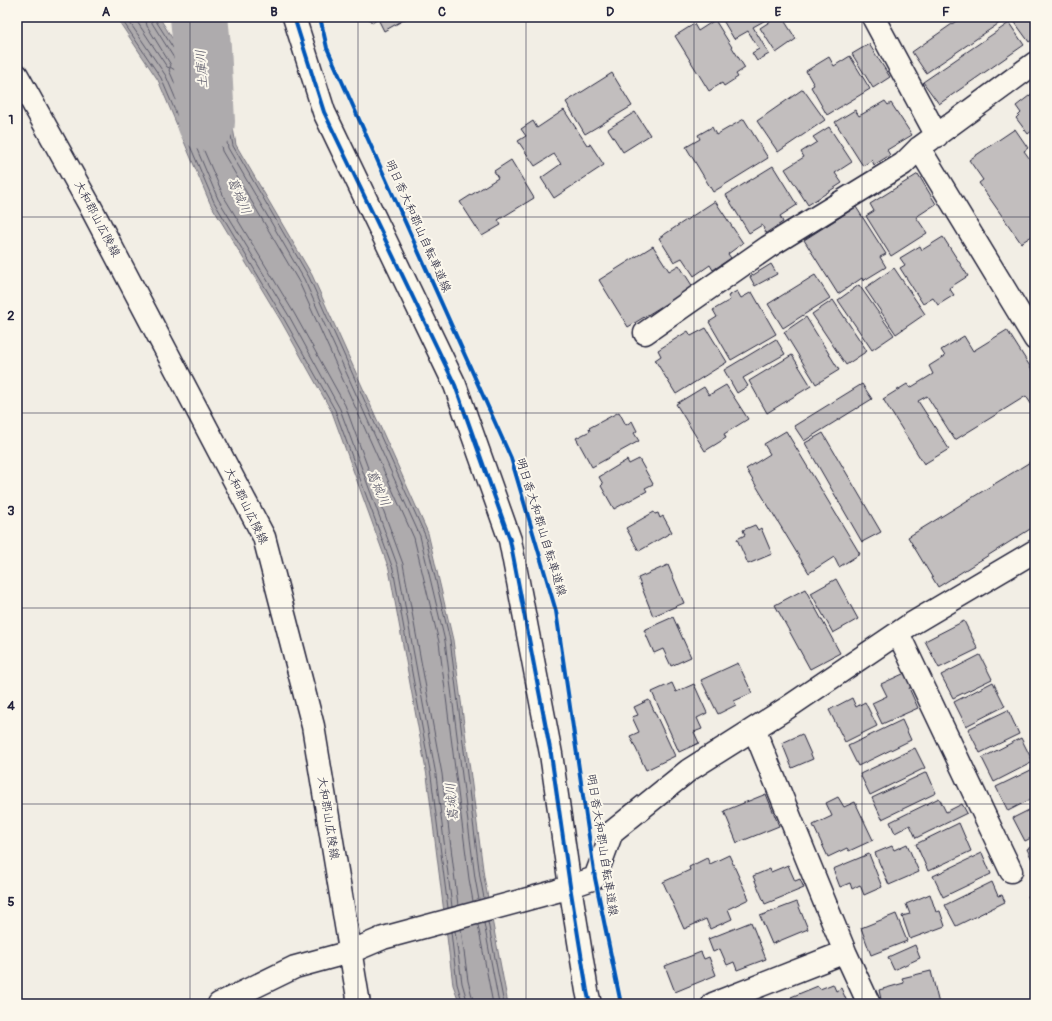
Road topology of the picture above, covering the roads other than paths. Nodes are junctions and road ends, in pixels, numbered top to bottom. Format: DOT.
graph roads {
  1 [pos="294,17"];
  2 [pos="873,17"];
  3 [pos="1035,63"];
  4 [pos="17,75"];
  5 [pos="928,142"];
  6 [pos="645,333"];
  7 [pos="1035,339"];
  8 [pos="1035,551"];
  9 [pos="898,633"];
  10 [pos="754,729"];
  11 [pos="1011,871"];
  12 [pos="564,889"];
  13 [pos="350,952"];
  14 [pos="845,952"];
  15 [pos="219,1004"];
  16 [pos="359,1004"];
  17 [pos="590,1004"];
  18 [pos="713,1004"];
  19 [pos="869,1004"];
  1 -- 12 [label="street"];
  2 -- 5 [label="street"];
  3 -- 5 [label="street"];
  4 -- 13 [label="street, 大和郡山広陵線"];
  5 -- 6 [label="street"];
  5 -- 7 [label="street"];
  8 -- 9 [label="street"];
  9 -- 10 [label="street"];
  9 -- 11 [label="street"];
  10 -- 12 [label="street"];
  10 -- 14 [label="street"];
  12 -- 13 [label="street"];
  12 -- 17 [label="street"];
  13 -- 15 [label="street"];
  13 -- 16 [label="street, 大和郡山広陵線"];
  14 -- 18 [label="street"];
  14 -- 19 [label="street"];
}
